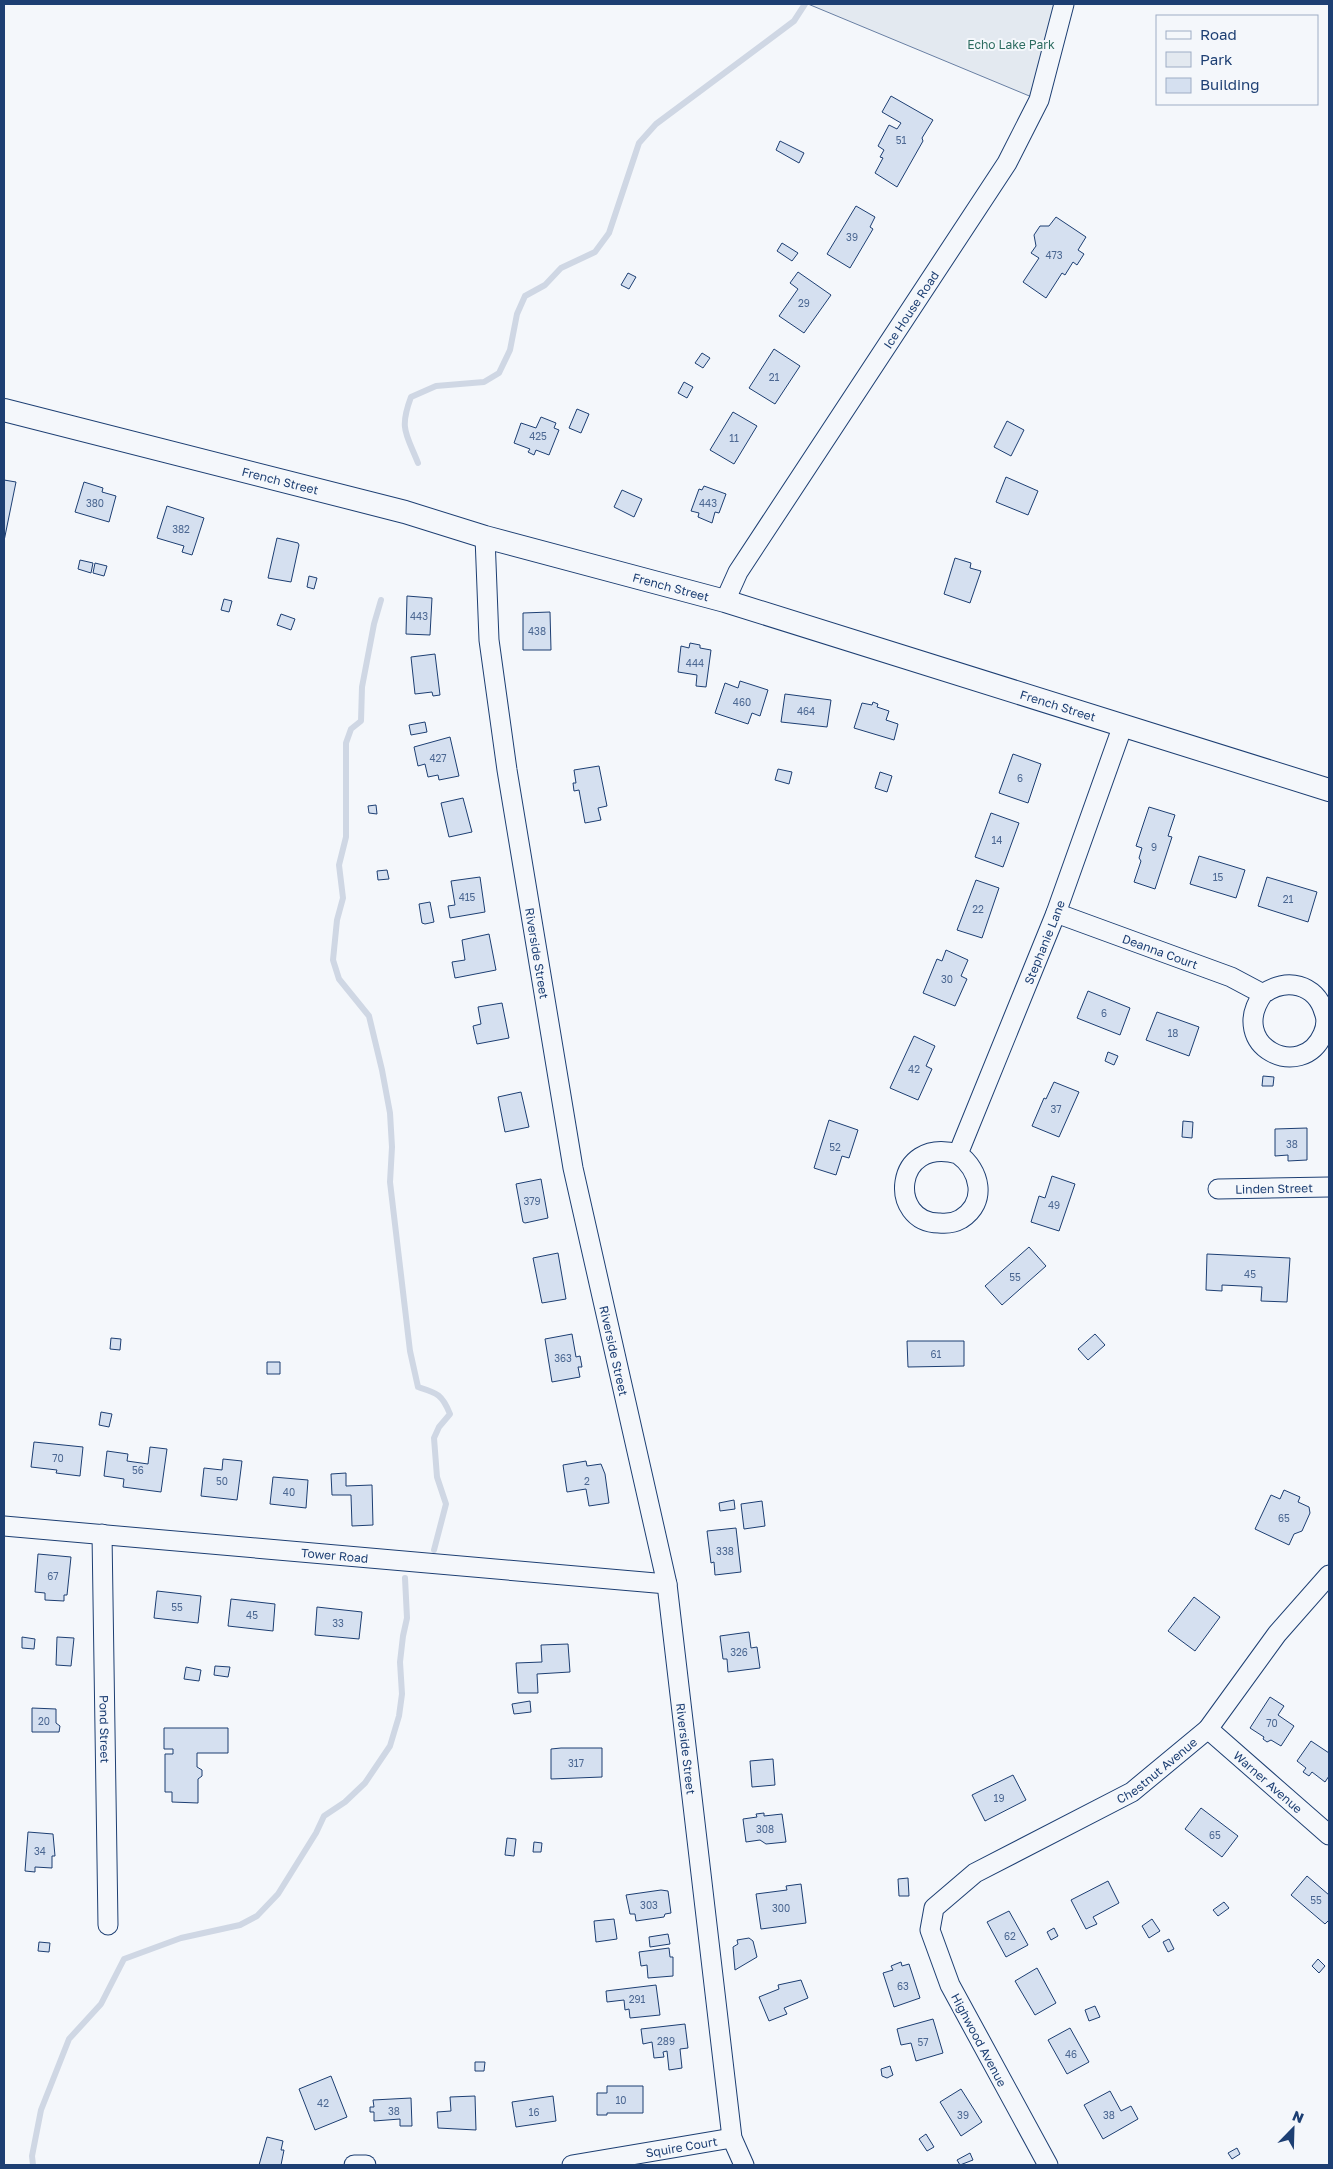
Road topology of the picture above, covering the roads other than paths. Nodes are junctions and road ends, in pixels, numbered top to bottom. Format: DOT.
graph roads {
  1 [pos="1064,4"];
  2 [pos="4,410"];
  3 [pos="485,537"];
  4 [pos="725,601"];
  5 [pos="1123,725"];
  6 [pos="1329,790"];
  7 [pos="1056,913"];
  8 [pos="1263,994"];
  9 [pos="958,1154"];
  10 [pos="1329,1187"];
  11 [pos="1218,1189"];
  12 [pos="4,1526"];
  13 [pos="102,1534"];
  14 [pos="1329,1575"];
  15 [pos="667,1584"];
  16 [pos="1208,1729"];
  17 [pos="1329,1835"];
  18 [pos="934,1908"];
  19 [pos="108,1925"];
  20 [pos="732,2138"];
  21 [pos="354,2165"];
  22 [pos="366,2165"];
  23 [pos="572,2165"];
  24 [pos="744,2165"];
  25 [pos="1048,2165"];
  1 -- 4 [label="street, Ice House Road"];
  2 -- 3 [label="street, French Street"];
  3 -- 4 [label="street, French Street"];
  3 -- 15 [label="street, Riverside Street"];
  4 -- 5 [label="street, French Street"];
  5 -- 6 [label="street, French Street"];
  5 -- 7 [label="street, Stephanie Lane"];
  7 -- 8 [label="street, Deanna Court"];
  7 -- 9 [label="street, Stephanie Lane"];
  10 -- 11 [label="street, Linden Street"];
  12 -- 13 [label="street, Tower Road"];
  13 -- 15 [label="street, Tower Road"];
  13 -- 19 [label="street, Pond Street"];
  14 -- 16 [label="street, Chestnut Avenue"];
  15 -- 20 [label="street, Riverside Street"];
  16 -- 17 [label="street, Warner Avenue"];
  16 -- 18 [label="street, Chestnut Avenue"];
  18 -- 25 [label="street, Highwood Avenue"];
  20 -- 23 [label="street, Squire Court"];
  20 -- 24 [label="street, Riverside Street"];
  21 -- 22 [label="street"];
}
